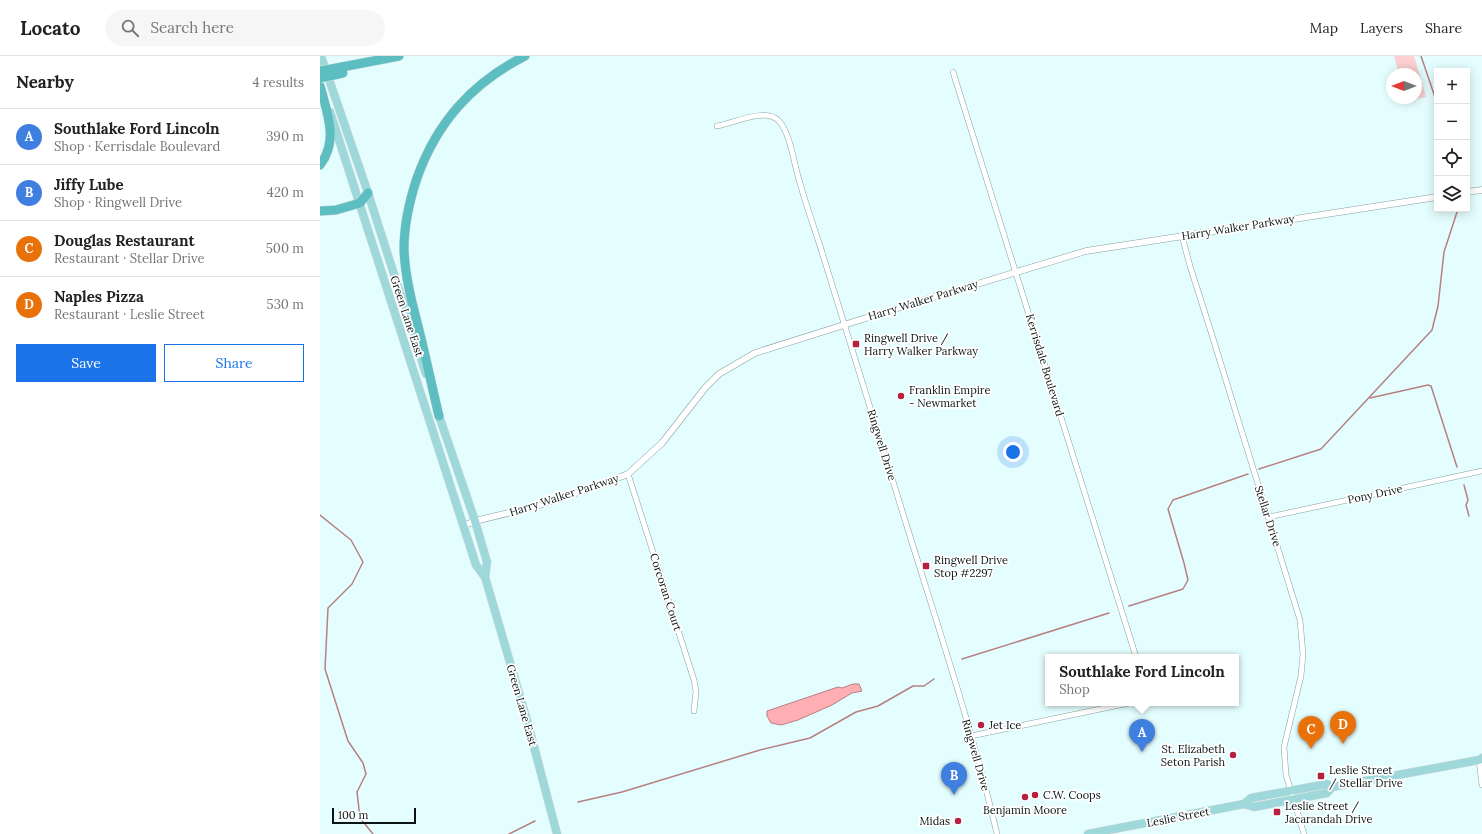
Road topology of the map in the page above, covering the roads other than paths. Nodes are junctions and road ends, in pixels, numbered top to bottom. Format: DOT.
graph roads {
  1 [pos="321,56"];
  2 [pos="399,56"];
  3 [pos="525,56"];
  4 [pos="343,70"];
  5 [pos="320,71"];
  6 [pos="953,72"];
  7 [pos="320,79"];
  8 [pos="320,86"];
  9 [pos="717,126"];
  10 [pos="320,165"];
  11 [pos="1482,190"];
  12 [pos="1470,192"];
  13 [pos="368,193"];
  14 [pos="1434,197"];
  15 [pos="360,203"];
  16 [pos="320,211"];
  17 [pos="1182,236"];
  18 [pos="1015,272"];
  19 [pos="845,324"];
  20 [pos="439,416"];
  21 [pos="1482,471"];
  22 [pos="628,474"];
  23 [pos="1269,517"];
  24 [pos="475,521"];
  25 [pos="463,526"];
  26 [pos="485,577"];
  27 [pos="1135,654"];
  28 [pos="1115,706"];
  29 [pos="694,711"];
  30 [pos="971,736"];
  31 [pos="1481,760"];
  32 [pos="1482,785"];
  33 [pos="1332,787"];
  34 [pos="1290,790"];
  35 [pos="1294,800"];
  36 [pos="1244,804"];
  37 [pos="557,834"];
  38 [pos="997,834"];
  39 [pos="1088,834"];
  40 [pos="1304,834"];
  1 -- 13 [label="main road, Green Lane East"];
  2 -- 4 [label="highway"];
  3 -- 20 [label="highway"];
  4 -- 5 [label="highway, bridge"];
  4 -- 7 [label="highway, bridge"];
  6 -- 18 [label="street, Kerrisdale Boulevard"];
  7 -- 15 [label="main road, Green Lane East"];
  8 -- 10 [label="highway"];
  9 -- 19 [label="street, Ringwell Drive"];
  11 -- 12 [label="street"];
  13 -- 15 [label="highway"];
  13 -- 20 [label="main road, Green Lane East"];
  14 -- 17 [label="street, Harry Walker Parkway"];
  15 -- 16 [label="highway"];
  15 -- 25 [label="main road, Green Lane East"];
  17 -- 18 [label="street, Harry Walker Parkway"];
  17 -- 23 [label="street, Stellar Drive"];
  18 -- 19 [label="street, Harry Walker Parkway"];
  18 -- 27 [label="street, Kerrisdale Boulevard"];
  19 -- 22 [label="street, Harry Walker Parkway"];
  19 -- 30 [label="street, Ringwell Drive"];
  20 -- 24 [label="main road, Green Lane East"];
  21 -- 23 [label="street, Pony Drive"];
  22 -- 24 [label="street, Harry Walker Parkway"];
  22 -- 29 [label="street, Corcoran Court"];
  23 -- 34 [label="street, Stellar Drive"];
  24 -- 25 [label="street, Harry Walker Parkway"];
  24 -- 26 [label="main road, Green Lane East"];
  25 -- 26 [label="main road, Green Lane East"];
  26 -- 37 [label="main road, Green Lane East"];
  28 -- 30 [label="street"];
  30 -- 38 [label="street, Ringwell Drive"];
  31 -- 32 [label="street"];
  31 -- 33 [label="main road, Leslie Street"];
  33 -- 34 [label="main road, Leslie Street"];
  33 -- 35 [label="main road, Leslie Street"];
  34 -- 35 [label="street, Stellar Drive"];
  34 -- 36 [label="main road, Leslie Street"];
  35 -- 36 [label="main road, Leslie Street"];
  35 -- 40 [label="street, Stellar Drive"];
  36 -- 39 [label="main road, Leslie Street"];
}
